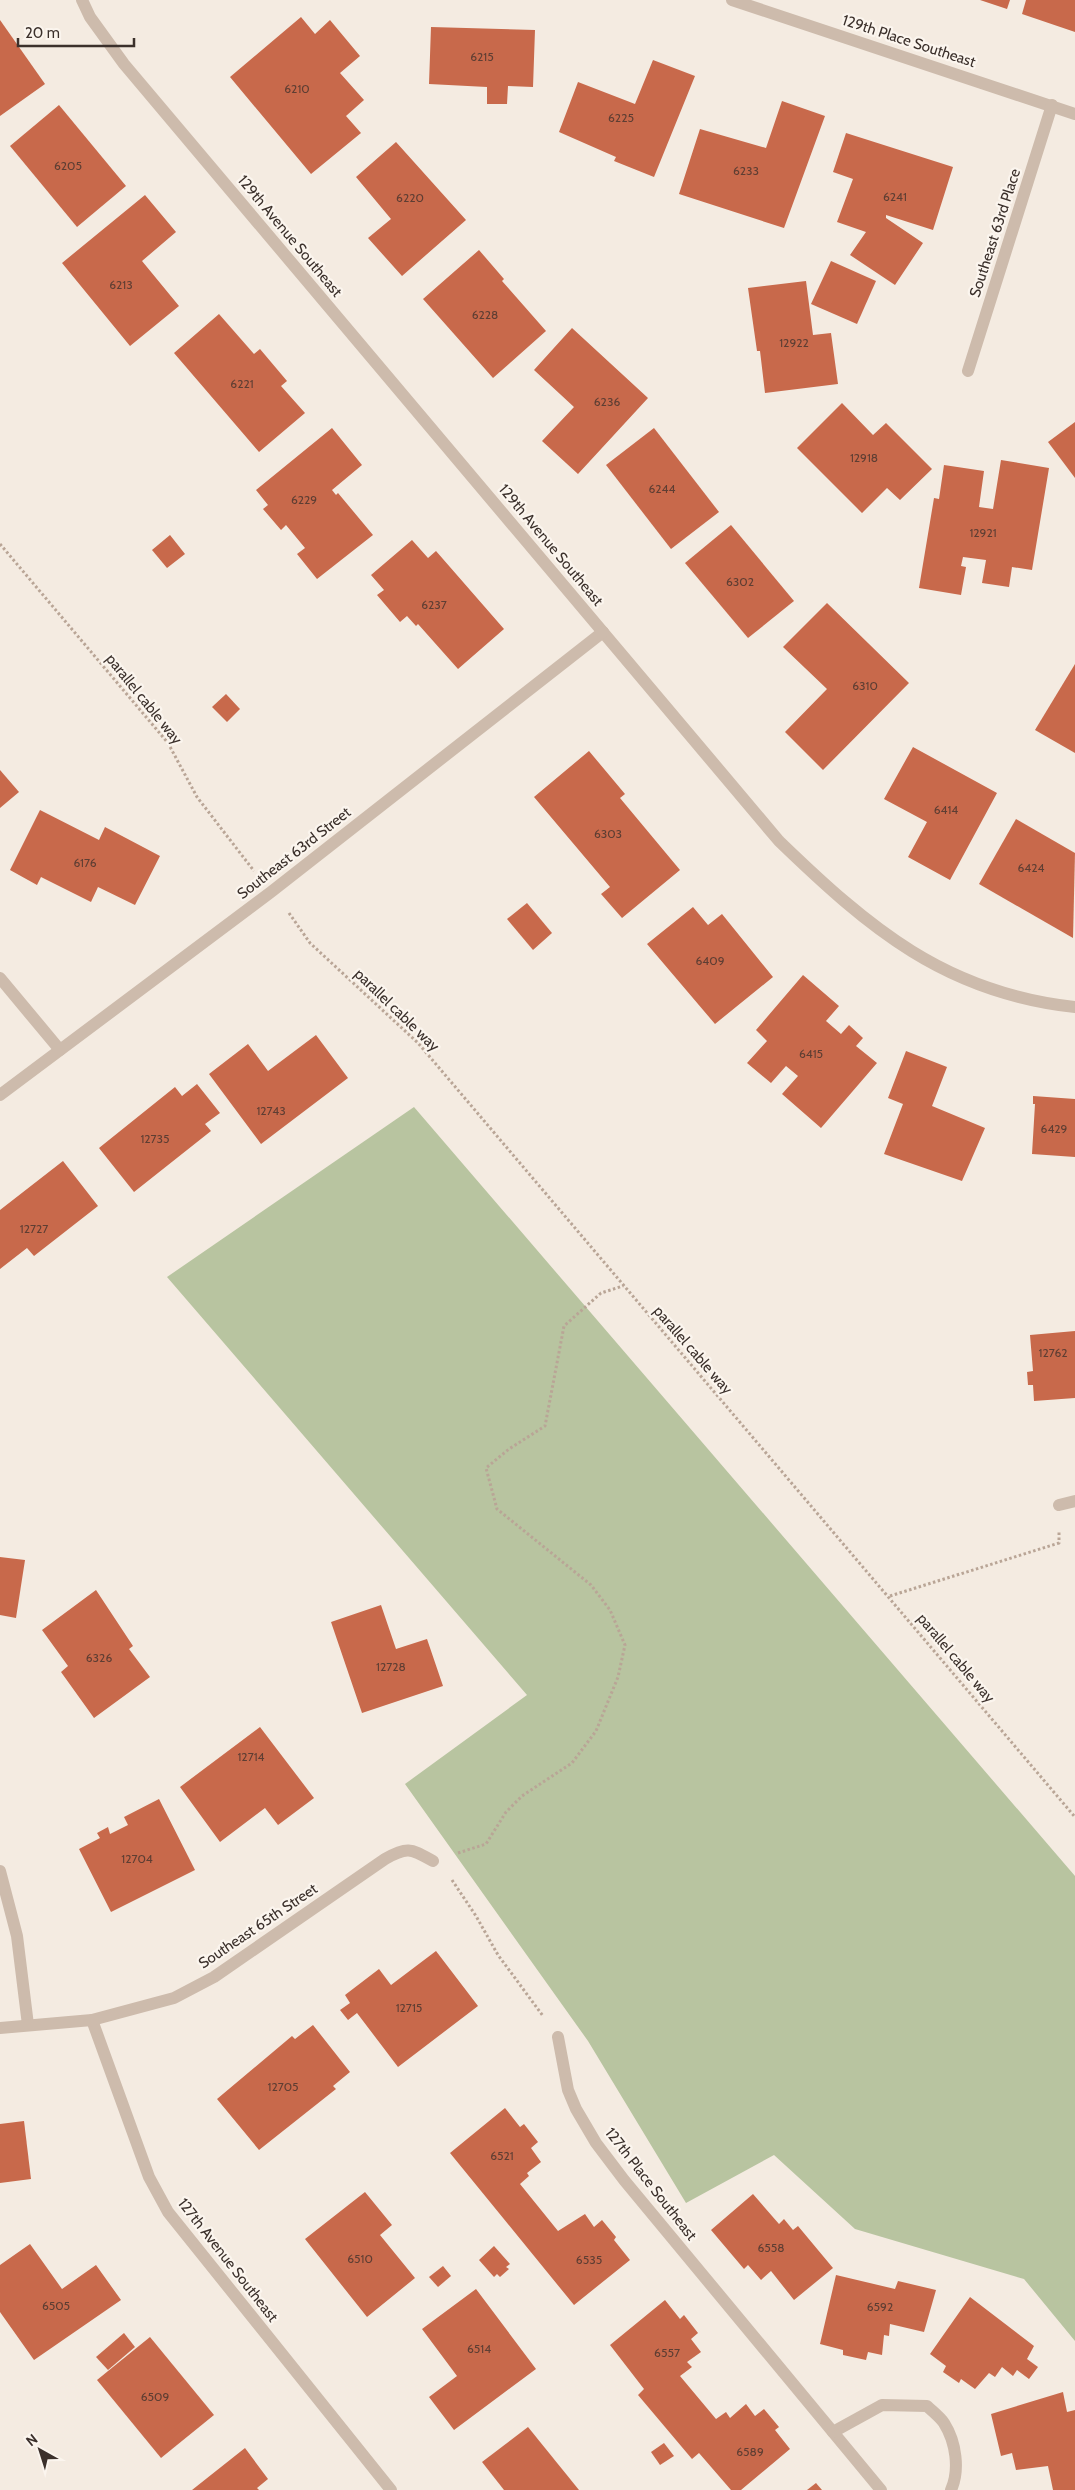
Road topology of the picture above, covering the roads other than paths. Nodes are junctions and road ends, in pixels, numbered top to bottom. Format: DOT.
graph roads {
  1 [pos="82,0"];
  2 [pos="732,0"];
  3 [pos="1052,105"];
  4 [pos="1075,114"];
  5 [pos="968,371"];
  6 [pos="603,632"];
  7 [pos="0,978"];
  8 [pos="1075,1006"];
  9 [pos="60,1050"];
  10 [pos="0,1094"];
  11 [pos="1075,1501"];
  12 [pos="1059,1505"];
  13 [pos="433,1861"];
  14 [pos="0,1871"];
  15 [pos="92,2020"];
  16 [pos="28,2025"];
  17 [pos="0,2028"];
  18 [pos="558,2037"];
  19 [pos="832,2432"];
  20 [pos="391,2490"];
  21 [pos="881,2490"];
  22 [pos="951,2490"];
  1 -- 6 [label="street, 129th Avenue Southeast"];
  2 -- 3 [label="street, 129th Place Southeast"];
  3 -- 4 [label="street, 129th Place Southeast"];
  3 -- 5 [label="street, Southeast 63rd Place"];
  6 -- 8 [label="street, 129th Avenue Southeast"];
  6 -- 9 [label="street, Southeast 63rd Street"];
  7 -- 9 [label="street"];
  9 -- 10 [label="street, Southeast 63rd Street"];
  11 -- 12 [label="street"];
  13 -- 15 [label="street, Southeast 65th Street"];
  14 -- 16 [label="street"];
  15 -- 16 [label="street, Southeast 65th Street"];
  15 -- 20 [label="street, 127th Avenue Southeast"];
  16 -- 17 [label="street, Southeast 65th Street"];
  18 -- 19 [label="street, 127th Place Southeast"];
  19 -- 21 [label="street, 127th Place Southeast"];
  19 -- 22 [label="street"];
}
